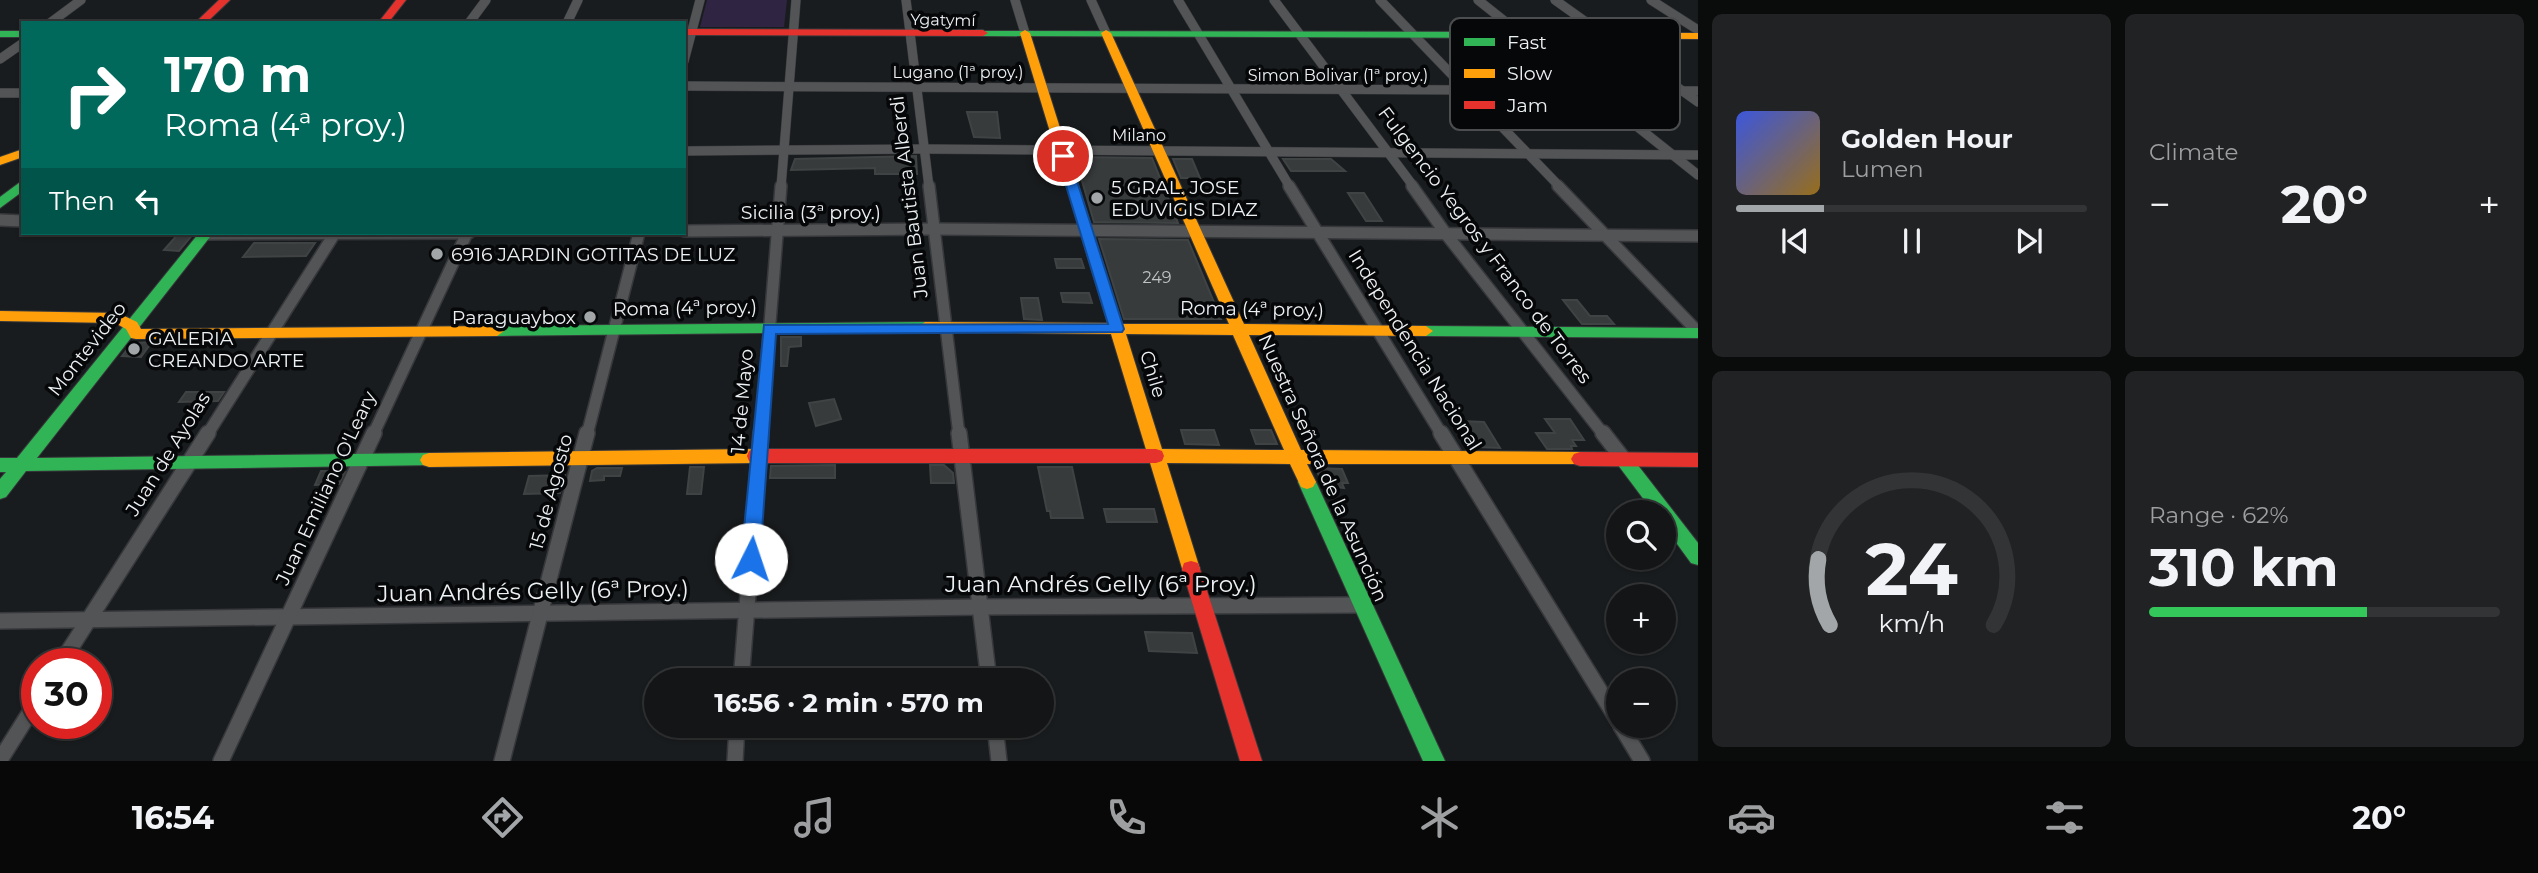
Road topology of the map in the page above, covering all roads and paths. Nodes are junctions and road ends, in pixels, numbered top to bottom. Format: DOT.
graph roads {
  1 [pos="81,0"];
  2 [pos="225,0"];
  3 [pos="401,0"];
  4 [pos="486,0"];
  5 [pos="578,0"];
  6 [pos="700,0"];
  7 [pos="796,0"];
  8 [pos="906,0"];
  9 [pos="1016,0"];
  10 [pos="1091,0"];
  11 [pos="1178,0"];
  12 [pos="1274,0"];
  13 [pos="1380,0"];
  14 [pos="1478,0"];
  15 [pos="1555,0"];
  16 [pos="1651,0"];
  17 [pos="1501,18"];
  18 [pos="1581,18"];
  19 [pos="1679,18"];
  20 [pos="1680,19"];
  21 [pos="53,21"];
  22 [pos="202,21"];
  23 [pos="385,21"];
  24 [pos="470,21"];
  25 [pos="567,21"];
  26 [pos="1698,30"];
  27 [pos="793,33"];
  28 [pos="0,34"];
  29 [pos="21,34"];
  30 [pos="910,34"];
  31 [pos="688,35"];
  32 [pos="1026,36"];
  33 [pos="1107,36"];
  34 [pos="1199,36"];
  35 [pos="1300,36"];
  36 [pos="1415,36"];
  37 [pos="1450,36"];
  38 [pos="1680,38"];
  39 [pos="1698,38"];
  40 [pos="21,44"];
  41 [pos="0,59"];
  42 [pos="1450,73"];
  43 [pos="789,85"];
  44 [pos="917,85"];
  45 [pos="686,86"];
  46 [pos="1042,87"];
  47 [pos="1129,87"];
  48 [pos="1231,88"];
  49 [pos="1341,89"];
  50 [pos="1450,90"];
  51 [pos="1682,90"];
  52 [pos="1698,90"];
  53 [pos="0,93"];
  54 [pos="21,93"];
  55 [pos="1698,102"];
  56 [pos="1504,130"];
  57 [pos="1642,130"];
  58 [pos="21,148"];
  59 [pos="924,149"];
  60 [pos="784,150"];
  61 [pos="1061,150"];
  62 [pos="686,151"];
  63 [pos="1158,151"];
  64 [pos="1270,152"];
  65 [pos="1389,152"];
  66 [pos="1526,153"];
  67 [pos="21,154"];
  68 [pos="1672,154"];
  69 [pos="0,155"];
  70 [pos="1698,155"];
  71 [pos="0,161"];
  72 [pos="1698,175"];
  73 [pos="21,186"];
  74 [pos="3,200"];
  75 [pos="0,220"];
  76 [pos="21,221"];
  77 [pos="934,229"];
  78 [pos="777,230"];
  79 [pos="1086,230"];
  80 [pos="686,231"];
  81 [pos="1194,231"];
  82 [pos="1317,233"];
  83 [pos="1446,234"];
  84 [pos="205,235"];
  85 [pos="333,235"];
  86 [pos="467,235"];
  87 [pos="638,235"];
  88 [pos="1605,235"];
  89 [pos="1698,236"];
  90 [pos="0,316"];
  91 [pos="132,326"];
  92 [pos="946,327"];
  93 [pos="769,329"];
  94 [pos="1117,329"];
  95 [pos="614,330"];
  96 [pos="421,331"];
  97 [pos="1239,331"];
  98 [pos="1377,331"];
  99 [pos="1521,332"];
  100 [pos="1698,332"];
  101 [pos="271,333"];
  102 [pos="962,454"];
  103 [pos="1156,455"];
  104 [pos="759,456"];
  105 [pos="1296,456"];
  106 [pos="580,457"];
  107 [pos="1459,457"];
  108 [pos="361,459"];
  109 [pos="1623,460"];
  110 [pos="1698,460"];
  111 [pos="188,463"];
  112 [pos="0,465"];
  113 [pos="22,465"];
  114 [pos="0,492"];
  115 [pos="1698,557"];
  116 [pos="1362,605"];
  117 [pos="1203,606"];
  118 [pos="981,607"];
  119 [pos="747,611"];
  120 [pos="540,614"];
  121 [pos="287,617"];
  122 [pos="88,620"];
  123 [pos="0,621"];
  124 [pos="70,648"];
  125 [pos="742,668"];
  126 [pos="988,668"];
  127 [pos="1606,701"];
  128 [pos="21,727"];
  129 [pos="736,738"];
  130 [pos="996,738"];
  131 [pos="1628,738"];
  132 [pos="0,760"];
  133 [pos="221,761"];
  134 [pos="502,761"];
  135 [pos="735,761"];
  136 [pos="999,761"];
  137 [pos="1251,761"];
  138 [pos="1434,761"];
  139 [pos="1642,761"];
  1 -- 21 [label="street"];
  2 -- 22 [label="street"];
  3 -- 23 [label="street"];
  4 -- 24 [label="street"];
  5 -- 25 [label="street"];
  6 -- 31 [label="street"];
  7 -- 27 [label="street, 14 de Mayo"];
  8 -- 30 [label="street, Juan Bautista Alberdi"];
  9 -- 32 [label="street, Chile"];
  10 -- 33 [label="street, Nuestra Señora de la Asunción"];
  11 -- 34 [label="street, Independencia Nacional"];
  12 -- 35 [label="street, Fulgencio Yegros y Franco de Torres"];
  13 -- 36 [label="street"];
  14 -- 17 [label="street"];
  15 -- 18 [label="street"];
  16 -- 19 [label="street"];
  20 -- 26 [label="street"];
  27 -- 30 [label="street, Ygatymí"];
  27 -- 31 [label="street, Ygatymí"];
  27 -- 43 [label="street, 14 de Mayo"];
  28 -- 29 [label="street"];
  30 -- 32 [label="street, Ygatymí"];
  30 -- 44 [label="street, Juan Bautista Alberdi"];
  32 -- 33 [label="street, Ygatymí"];
  32 -- 46 [label="street, Chile"];
  33 -- 34 [label="street, Ygatymí"];
  33 -- 47 [label="street, Nuestra Señora de la Asunción"];
  34 -- 35 [label="street, Ygatymí"];
  34 -- 48 [label="street, Independencia Nacional"];
  35 -- 36 [label="street, Ygatymí"];
  35 -- 49 [label="street, Fulgencio Yegros y Franco de Torres"];
  36 -- 37 [label="street, Ygatymí"];
  36 -- 42 [label="street"];
  38 -- 39 [label="street, Ygatymí"];
  40 -- 41 [label="street"];
  43 -- 44 [label="street, Lugano (1ª proy.)"];
  43 -- 45 [label="street, Lugano (1ª proy.)"];
  43 -- 60 [label="street, 14 de Mayo"];
  44 -- 46 [label="street, Lugano (1ª proy.)"];
  44 -- 59 [label="street, Juan Bautista Alberdi"];
  46 -- 47 [label="street, Lugano (1ª proy.)"];
  46 -- 61 [label="street, Chile"];
  47 -- 48 [label="street, Lugano (1ª proy.)"];
  47 -- 63 [label="street, Nuestra Señora de la Asunción"];
  48 -- 49 [label="street, Simon Bolivar (1ª proy.)"];
  48 -- 64 [label="street, Independencia Nacional"];
  49 -- 50 [label="street, Simon Bolivar (1ª proy.)"];
  49 -- 65 [label="street, Fulgencio Yegros y Franco de Torres"];
  51 -- 52 [label="street, Simon Bolivar (1ª proy.)"];
  51 -- 55 [label="street"];
  53 -- 54 [label="street"];
  56 -- 66 [label="street"];
  57 -- 68 [label="street"];
  58 -- 69 [label="street"];
  59 -- 60 [label="street, Milano"];
  59 -- 61 [label="street, Milano"];
  59 -- 77 [label="street, Juan Bautista Alberdi"];
  60 -- 62 [label="street, Milano"];
  60 -- 78 [label="street, 14 de Mayo"];
  61 -- 63 [label="street, Milano"];
  61 -- 79 [label="street, Chile"];
  63 -- 64 [label="street, Milano"];
  63 -- 81 [label="street, Nuestra Señora de la Asunción"];
  64 -- 65 [label="street, Milano"];
  64 -- 82 [label="street, Independencia Nacional"];
  65 -- 66 [label="street, Milano"];
  65 -- 83 [label="street, Fulgencio Yegros y Franco de Torres"];
  66 -- 68 [label="street, Milano"];
  66 -- 88 [label="street"];
  67 -- 71 [label="street"];
  68 -- 70 [label="street, Milano"];
  68 -- 72 [label="street"];
  73 -- 74 [label="street"];
  75 -- 76 [label="street"];
  77 -- 78 [label="street, Sicilia (3ª proy.)"];
  77 -- 79 [label="street, Sicilia (3ª proy.)"];
  77 -- 92 [label="street, Juan Bautista Alberdi"];
  78 -- 80 [label="street, Sicilia (3ª proy.)"];
  78 -- 93 [label="street, 14 de Mayo"];
  79 -- 81 [label="street, Sicilia (3ª proy.)"];
  79 -- 94 [label="street, Chile"];
  81 -- 82 [label="street, Sicilia (3ª proy.)"];
  81 -- 97 [label="street, Nuestra Señora de la Asunción"];
  82 -- 83 [label="street, Sicilia (3ª proy.)"];
  82 -- 98 [label="street, Independencia Nacional"];
  83 -- 88 [label="street, Sicilia (3ª proy.)"];
  83 -- 99 [label="street, Fulgencio Yegros y Franco de Torres"];
  84 -- 91 [label="street, Montevideo"];
  85 -- 101 [label="street, Juan de Ayolas"];
  86 -- 96 [label="street, Juan Emiliano O'Leary"];
  87 -- 95 [label="street, 15 de Agosto"];
  88 -- 89 [label="street, Sicilia (3ª proy.)"];
  88 -- 100 [label="street"];
  90 -- 91 [label="street, Roma (4ª proy.)"];
  91 -- 101 [label="street, Roma (4ª proy.)"];
  91 -- 113 [label="street, Montevideo"];
  92 -- 93 [label="street, Roma (4ª proy.)"];
  92 -- 94 [label="street, Roma (4ª proy.)"];
  92 -- 102 [label="street, Juan Bautista Alberdi"];
  93 -- 95 [label="street, Roma (4ª proy.)"];
  93 -- 104 [label="street, 14 de Mayo"];
  94 -- 97 [label="street, Roma (4ª proy.)"];
  94 -- 103 [label="street, Chile"];
  95 -- 96 [label="street, Roma (4ª proy.)"];
  95 -- 106 [label="street, 15 de Agosto"];
  96 -- 101 [label="street, Roma (4ª proy.)"];
  96 -- 108 [label="street, Juan Emiliano O'Leary"];
  97 -- 98 [label="street, Roma (4ª proy.)"];
  97 -- 105 [label="street, Nuestra Señora de la Asunción"];
  98 -- 99 [label="street, Roma (4ª proy.)"];
  98 -- 107 [label="street, Independencia Nacional"];
  99 -- 100 [label="street, Roma (4ª proy.)"];
  99 -- 109 [label="street, Fulgencio Yegros y Franco de Torres"];
  101 -- 111 [label="street, Juan de Ayolas"];
  102 -- 103 [label="street"];
  102 -- 104 [label="street"];
  102 -- 118 [label="street, Juan Bautista Alberdi"];
  103 -- 105 [label="street"];
  103 -- 117 [label="street, Chile"];
  104 -- 106 [label="street"];
  104 -- 119 [label="street, 14 de Mayo"];
  105 -- 107 [label="street"];
  105 -- 116 [label="street, Nuestra Señora de la Asunción"];
  106 -- 108 [label="street"];
  106 -- 120 [label="street, 15 de Agosto"];
  107 -- 109 [label="street"];
  107 -- 127 [label="street, Independencia Nacional"];
  108 -- 111 [label="street"];
  108 -- 121 [label="street, Juan Emiliano O'Leary"];
  109 -- 110 [label="street"];
  109 -- 115 [label="street, Fulgencio Yegros y Franco de Torres"];
  111 -- 113 [label="street"];
  111 -- 122 [label="street, Juan de Ayolas"];
  112 -- 113 [label="street"];
  113 -- 114 [label="street, Montevideo"];
  116 -- 117 [label="street, Juan Andrés Gelly (6ª Proy.)"];
  116 -- 138 [label="street, Nuestra Señora de la Asunción"];
  117 -- 118 [label="street, Juan Andrés Gelly (6ª Proy.)"];
  117 -- 137 [label="street, Chile"];
  118 -- 119 [label="street, Juan Andrés Gelly (6ª Proy.)"];
  118 -- 126 [label="street, Juan Bautista Alberdi"];
  119 -- 120 [label="street, Juan Andrés Gelly (6ª Proy.)"];
  119 -- 125 [label="street, 14 de Mayo"];
  120 -- 121 [label="street, Juan Andrés Gelly (6ª Proy.)"];
  120 -- 134 [label="street, 15 de Agosto"];
  121 -- 122 [label="street, Juan Andrés Gelly (6ª Proy.)"];
  121 -- 133 [label="street, Juan Emiliano O'Leary"];
  122 -- 123 [label="street, Juan Andrés Gelly (6ª Proy.)"];
  122 -- 124 [label="street, Juan de Ayolas"];
  128 -- 132 [label="street"];
  129 -- 135 [label="street"];
  130 -- 136 [label="street"];
  131 -- 139 [label="street, Independencia Nacional"];
}
